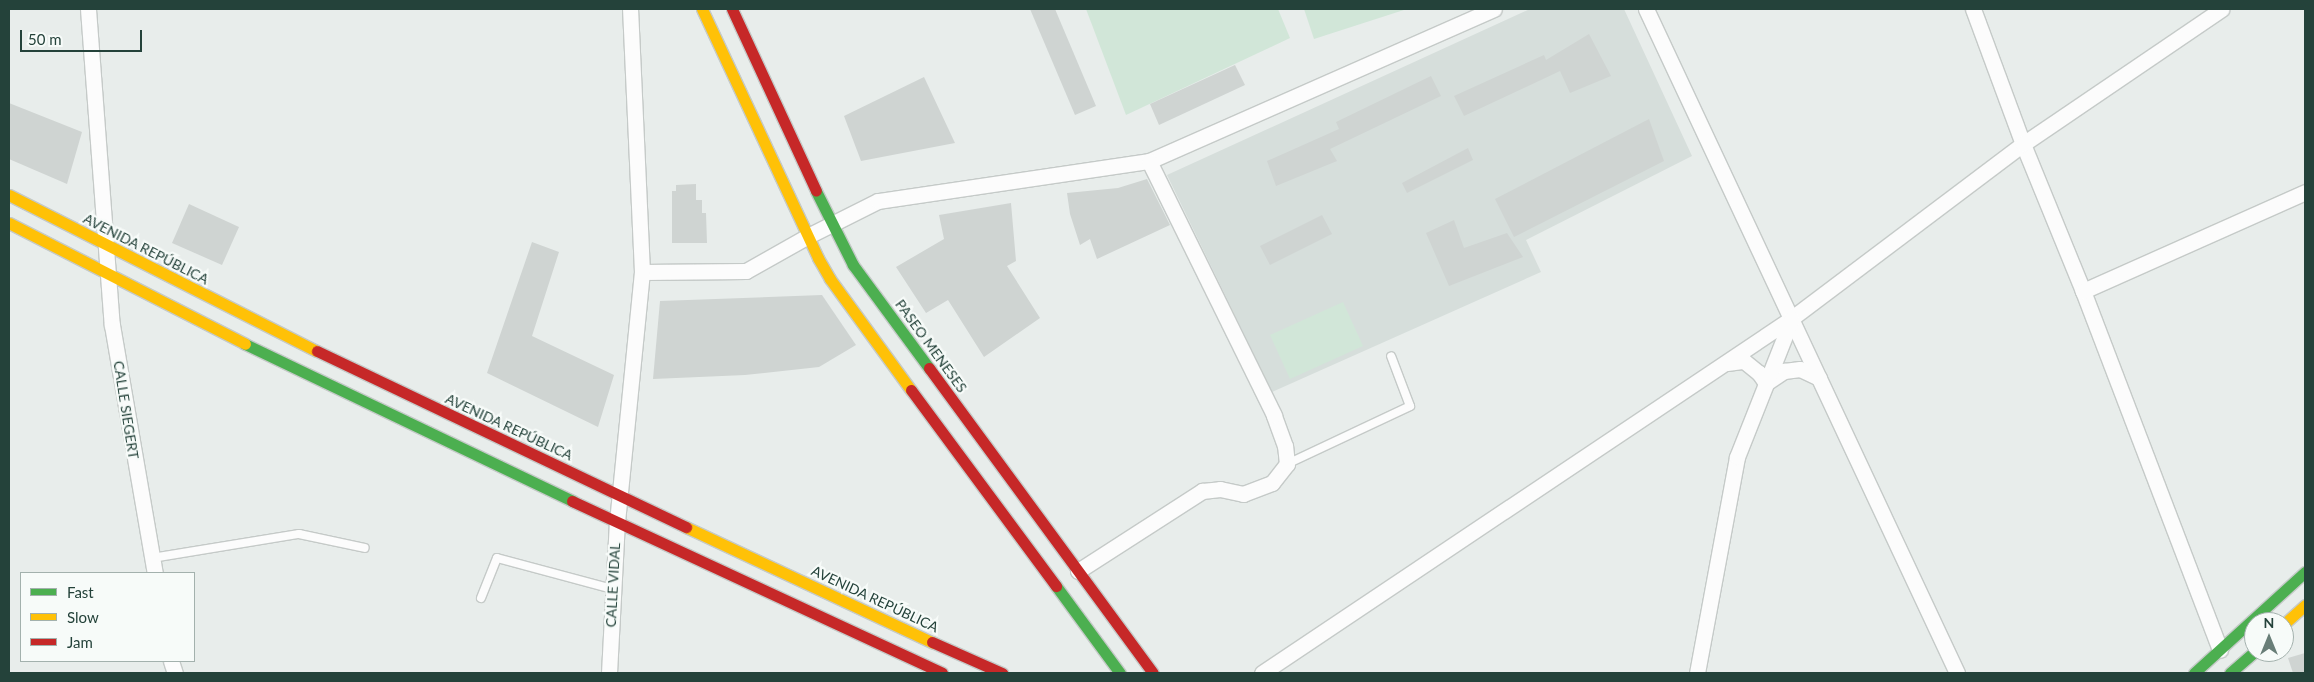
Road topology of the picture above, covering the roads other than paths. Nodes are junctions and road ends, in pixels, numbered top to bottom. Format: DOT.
graph roads {
  1 [pos="88,9"];
  2 [pos="630,9"];
  3 [pos="702,9"];
  4 [pos="732,9"];
  5 [pos="1494,9"];
  6 [pos="1646,9"];
  7 [pos="1973,9"];
  8 [pos="2222,9"];
  9 [pos="2023,144"];
  10 [pos="1149,161"];
  11 [pos="2305,192"];
  12 [pos="9,195"];
  13 [pos="9,223"];
  14 [pos="832,225"];
  15 [pos="808,236"];
  16 [pos="105,245"];
  17 [pos="642,272"];
  18 [pos="107,274"];
  19 [pos="2083,291"];
  20 [pos="1792,318"];
  21 [pos="1391,356"];
  22 [pos="1727,363"];
  23 [pos="1819,378"];
  24 [pos="1766,383"];
  25 [pos="1287,464"];
  26 [pos="619,496"];
  27 [pos="616,522"];
  28 [pos="365,548"];
  29 [pos="152,558"];
  30 [pos="1078,571"];
  31 [pos="155,572"];
  32 [pos="2305,572"];
  33 [pos="613,589"];
  34 [pos="481,598"];
  35 [pos="2305,605"];
  36 [pos="2294,615"];
  37 [pos="2220,650"];
  38 [pos="2244,661"];
  39 [pos="609,673"];
  40 [pos="942,673"];
  41 [pos="1002,673"];
  42 [pos="1120,673"];
  43 [pos="1153,673"];
  44 [pos="1262,673"];
  45 [pos="1697,673"];
  46 [pos="1957,673"];
  47 [pos="2194,673"];
  48 [pos="2230,673"];
  1 -- 16 [label="street, CALLE SIEGERT"];
  2 -- 17 [label="street, CALLE VIDAL"];
  3 -- 15 [label="main road"];
  4 -- 14 [label="main road, PASEO MENESES"];
  5 -- 10 [label="street"];
  6 -- 20 [label="street"];
  7 -- 9 [label="street"];
  8 -- 9 [label="street"];
  9 -- 19 [label="street"];
  9 -- 20 [label="street"];
  10 -- 14 [label="street"];
  10 -- 25 [label="street"];
  11 -- 19 [label="street"];
  12 -- 16 [label="main road, AVENIDA REPÚBLICA"];
  13 -- 18 [label="main road"];
  14 -- 15 [label="street"];
  14 -- 30 [label="main road, PASEO MENESES"];
  15 -- 17 [label="street"];
  15 -- 42 [label="main road"];
  16 -- 18 [label="street, CALLE SIEGERT"];
  16 -- 26 [label="main road, AVENIDA REPÚBLICA"];
  17 -- 26 [label="street, CALLE VIDAL"];
  18 -- 27 [label="main road"];
  18 -- 29 [label="street, CALLE SIEGERT"];
  19 -- 37 [label="street"];
  20 -- 22 [label="street"];
  20 -- 23 [label="street"];
  20 -- 24 [label="street"];
  21 -- 25 [label="lane"];
  22 -- 24 [label="street"];
  22 -- 44 [label="street"];
  23 -- 24 [label="street"];
  23 -- 46 [label="street"];
  24 -- 45 [label="street"];
  25 -- 30 [label="street"];
  26 -- 27 [label="street, CALLE VIDAL"];
  26 -- 41 [label="main road, AVENIDA REPÚBLICA"];
  27 -- 33 [label="street, CALLE VIDAL"];
  27 -- 40 [label="main road"];
  28 -- 29 [label="lane"];
  29 -- 31 [label="street, CALLE SIEGERT"];
  30 -- 43 [label="main road, PASEO MENESES"];
  32 -- 37 [label="main road"];
  33 -- 34 [label="lane"];
  33 -- 39 [label="street, CALLE VIDAL"];
  35 -- 36 [label="main road"];
  37 -- 47 [label="main road"];
  38 -- 48 [label="main road"];
}
